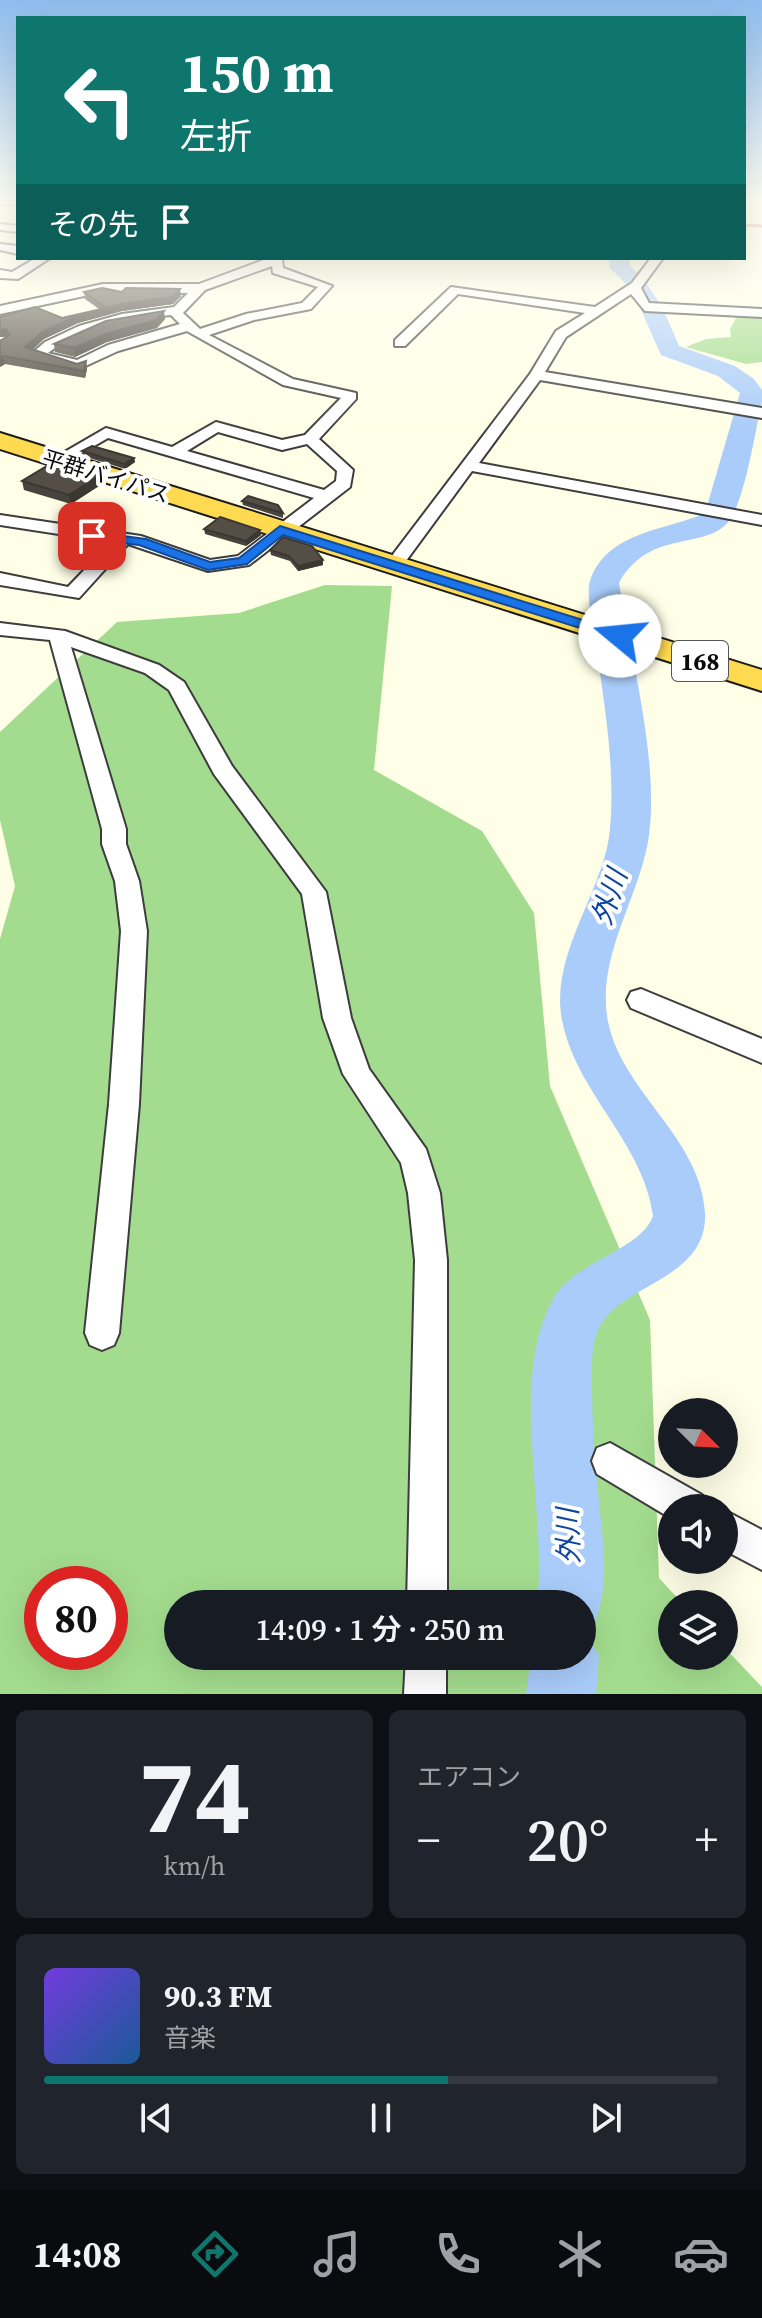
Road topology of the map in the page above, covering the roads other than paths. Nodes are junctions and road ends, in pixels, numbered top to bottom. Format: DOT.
graph roads {
  1 [pos="227,279"];
  2 [pos="305,279"];
  3 [pos="641,279"];
  4 [pos="637,285"];
  5 [pos="200,288"];
  6 [pos="0,310"];
  7 [pos="177,311"];
  8 [pos="599,311"];
  9 [pos="762,313"];
  10 [pos="194,330"];
  11 [pos="400,343"];
  12 [pos="536,375"];
  13 [pos="762,413"];
  14 [pos="310,439"];
  15 [pos="0,441"];
  16 [pos="174,453"];
  17 [pos="57,461"];
  18 [pos="470,466"];
  19 [pos="325,496"];
  20 [pos="0,520"];
  21 [pos="762,520"];
  22 [pos="280,530"];
  23 [pos="122,541"];
  24 [pos="394,565"];
  25 [pos="8,580"];
  26 [pos="0,595"];
  27 [pos="0,629"];
  28 [pos="58,635"];
  29 [pos="762,681"];
  30 [pos="641,1000"];
  31 [pos="762,1051"];
  32 [pos="102,1333"];
  33 [pos="610,1461"];
  34 [pos="665,1494"];
  35 [pos="738,1537"];
  36 [pos="762,1551"];
  37 [pos="427,1590"];
  38 [pos="426,1670"];
  39 [pos="425,1694"];
  1 -- 5 [label="street"];
  2 -- 10 [label="street"];
  3 -- 4 [label="street"];
  4 -- 8 [label="street"];
  4 -- 9 [label="street"];
  5 -- 6 [label="street"];
  5 -- 7 [label="street"];
  7 -- 10 [label="street"];
  7 -- 10 [label="street"];
  8 -- 11 [label="street"];
  8 -- 12 [label="street"];
  10 -- 14 [label="street"];
  12 -- 13 [label="street"];
  12 -- 18 [label="street"];
  14 -- 16 [label="street"];
  14 -- 19 [label="street"];
  15 -- 17 [label="highway, 平群バイパス / 168"];
  16 -- 17 [label="street"];
  16 -- 19 [label="street"];
  17 -- 22 [label="highway, 平群バイパス / 168"];
  18 -- 21 [label="street"];
  18 -- 24 [label="street"];
  19 -- 22 [label="street"];
  20 -- 23 [label="street"];
  22 -- 23 [label="street"];
  22 -- 24 [label="highway, 平群バイパス / 168"];
  23 -- 25 [label="street"];
  24 -- 29 [label="highway, 平群バイパス / 168"];
  25 -- 26 [label="street"];
  27 -- 28 [label="street"];
  28 -- 32 [label="street"];
  28 -- 37 [label="street"];
  30 -- 31 [label="street"];
  33 -- 34 [label="street"];
  35 -- 36 [label="street"];
  38 -- 39 [label="street"];
}
